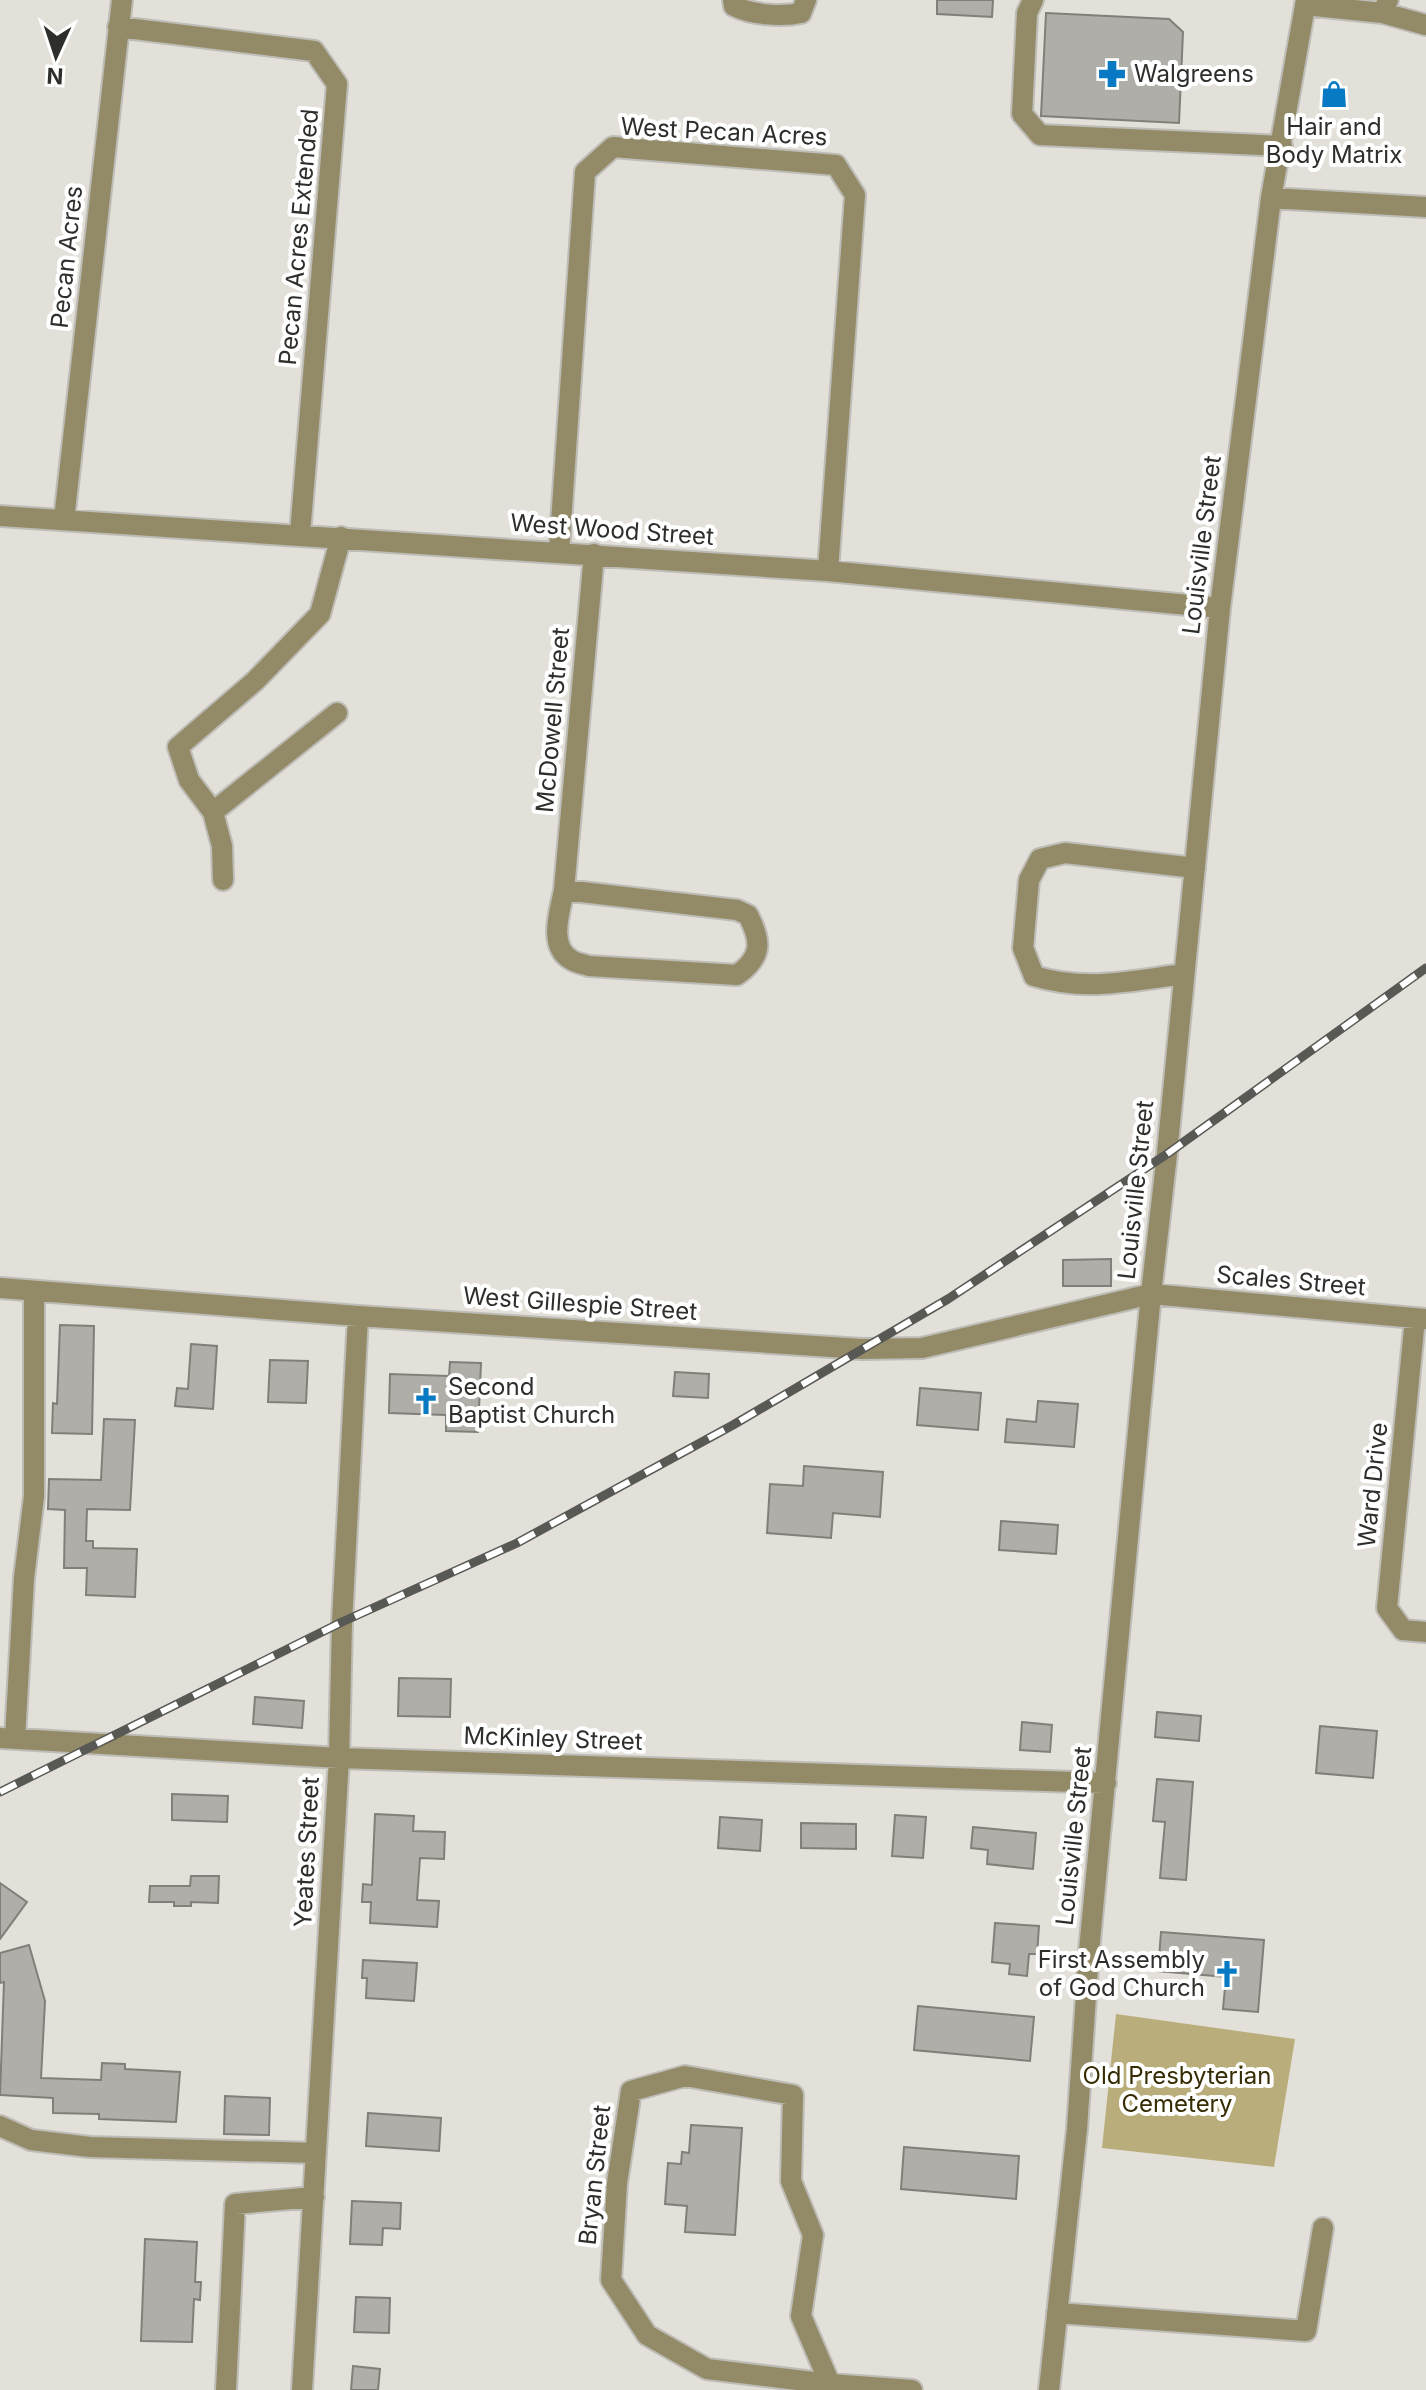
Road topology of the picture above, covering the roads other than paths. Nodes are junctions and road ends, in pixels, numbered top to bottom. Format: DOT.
graph roads {
  1 [pos="122,0"];
  2 [pos="733,0"];
  3 [pos="806,0"];
  4 [pos="1033,0"];
  5 [pos="1305,2"];
  6 [pos="1385,6"];
  7 [pos="1426,25"];
  8 [pos="118,27"];
  9 [pos="1282,146"];
  10 [pos="1271,198"];
  11 [pos="1426,207"];
  12 [pos="0,516"];
  13 [pos="64,520"];
  14 [pos="300,534"];
  15 [pos="341,537"];
  16 [pos="559,552"];
  17 [pos="594,554"];
  18 [pos="828,571"];
  19 [pos="1220,608"];
  20 [pos="337,713"];
  21 [pos="213,812"];
  22 [pos="1195,868"];
  23 [pos="223,880"];
  24 [pos="564,890"];
  25 [pos="1184,974"];
  26 [pos="0,1288"];
  27 [pos="34,1292"];
  28 [pos="1151,1294"];
  29 [pos="358,1316"];
  30 [pos="1420,1319"];
  31 [pos="1426,1632"];
  32 [pos="8,1738"];
  33 [pos="339,1758"];
  34 [pos="1106,1783"];
  35 [pos="0,2126"];
  36 [pos="316,2153"];
  37 [pos="314,2197"];
  38 [pos="1323,2228"];
  39 [pos="1057,2313"];
  40 [pos="830,2384"];
  41 [pos="226,2390"];
  42 [pos="302,2390"];
  43 [pos="912,2390"];
  44 [pos="1049,2390"];
  1 -- 8 [label="street, Pecan Acres"];
  2 -- 3 [label="street"];
  4 -- 9 [label="street"];
  5 -- 6 [label="street"];
  5 -- 9 [label="street, Louisville Street"];
  6 -- 7 [label="street"];
  8 -- 13 [label="street, Pecan Acres"];
  8 -- 14 [label="street, Pecan Acres Extended"];
  9 -- 10 [label="street, Louisville Street"];
  10 -- 11 [label="street"];
  10 -- 19 [label="street, Louisville Street"];
  12 -- 13 [label="street, West Wood Street"];
  13 -- 14 [label="street, West Wood Street"];
  14 -- 15 [label="street, West Wood Street"];
  15 -- 16 [label="street, West Wood Street"];
  15 -- 21 [label="street"];
  16 -- 17 [label="street, West Wood Street"];
  16 -- 18 [label="street, West Pecan Acres"];
  17 -- 18 [label="street, West Wood Street"];
  17 -- 24 [label="street, McDowell Street"];
  18 -- 19 [label="street, West Wood Street"];
  19 -- 22 [label="street, Louisville Street"];
  20 -- 21 [label="street"];
  21 -- 23 [label="street"];
  22 -- 25 [label="street, Louisville Street"];
  22 -- 25 [label="street"];
  24 -- 24 [label="street, McDowell Street"];
  25 -- 28 [label="street, Louisville Street"];
  26 -- 27 [label="street, West Gillespie Street"];
  27 -- 29 [label="street, West Gillespie Street"];
  27 -- 32 [label="street"];
  28 -- 29 [label="street, West Gillespie Street"];
  28 -- 30 [label="street, Scales Street"];
  28 -- 34 [label="street, Louisville Street"];
  29 -- 33 [label="street, Yeates Street"];
  30 -- 31 [label="street, Ward Drive"];
  32 -- 33 [label="street, McKinley Street"];
  33 -- 34 [label="street, McKinley Street"];
  33 -- 36 [label="street, Yeates Street"];
  34 -- 39 [label="street, Louisville Street"];
  35 -- 36 [label="street"];
  36 -- 37 [label="street, Yeates Street"];
  37 -- 41 [label="street"];
  37 -- 42 [label="street, Yeates Street"];
  38 -- 39 [label="street"];
  39 -- 44 [label="street, Louisville Street"];
  40 -- 40 [label="street, Bryan Street"];
  40 -- 43 [label="street, Bryan Street"];
}
